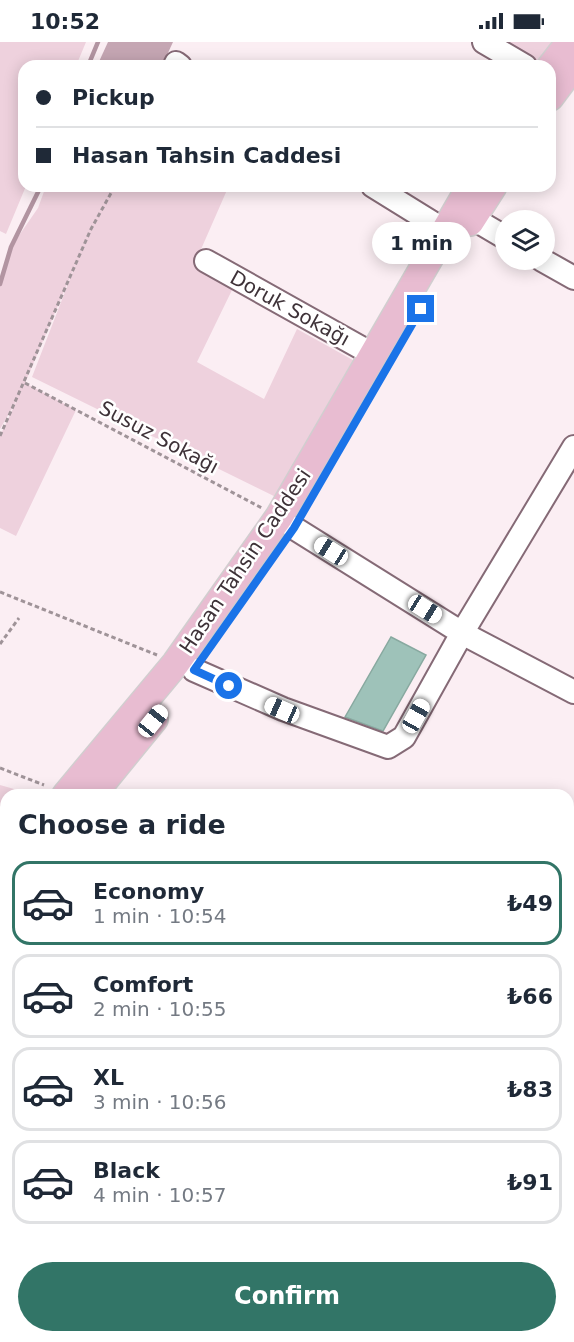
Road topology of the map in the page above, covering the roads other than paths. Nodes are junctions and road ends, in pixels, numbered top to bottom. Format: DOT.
graph roads {
  1 [pos="484,42"];
  2 [pos="570,42"];
  3 [pos="515,60"];
  4 [pos="556,60"];
  5 [pos="574,65"];
  6 [pos="556,89"];
  7 [pos="383,192"];
  8 [pos="467,192"];
  9 [pos="489,192"];
  10 [pos="472,219"];
  11 [pos="444,230"];
  12 [pos="495,232"];
  13 [pos="206,261"];
  14 [pos="555,267"];
  15 [pos="574,278"];
  16 [pos="374,355"];
  17 [pos="574,447"];
  18 [pos="286,523"];
  19 [pos="462,633"];
  20 [pos="185,666"];
  21 [pos="574,692"];
  22 [pos="56,789"];
  23 [pos="96,789"];
  1 -- 3 [label="street"];
  2 -- 4 [label="main road"];
  5 -- 6 [label="main road"];
  7 -- 11 [label="street"];
  8 -- 11 [label="main road, Hasan Tahsin Caddesi"];
  9 -- 10 [label="main road, Hasan Tahsin Caddesi"];
  10 -- 12 [label="street"];
  10 -- 18 [label="main road, Hasan Tahsin Caddesi"];
  11 -- 16 [label="main road, Hasan Tahsin Caddesi"];
  13 -- 16 [label="street, Doruk Sokağı"];
  14 -- 15 [label="street"];
  16 -- 18 [label="main road, Hasan Tahsin Caddesi"];
  17 -- 19 [label="street"];
  18 -- 19 [label="street"];
  18 -- 20 [label="main road, Hasan Tahsin Caddesi"];
  19 -- 20 [label="street"];
  19 -- 21 [label="street"];
  20 -- 22 [label="main road, Hasan Tahsin Caddesi"];
  20 -- 23 [label="main road, Hasan Tahsin Caddesi"];
}
